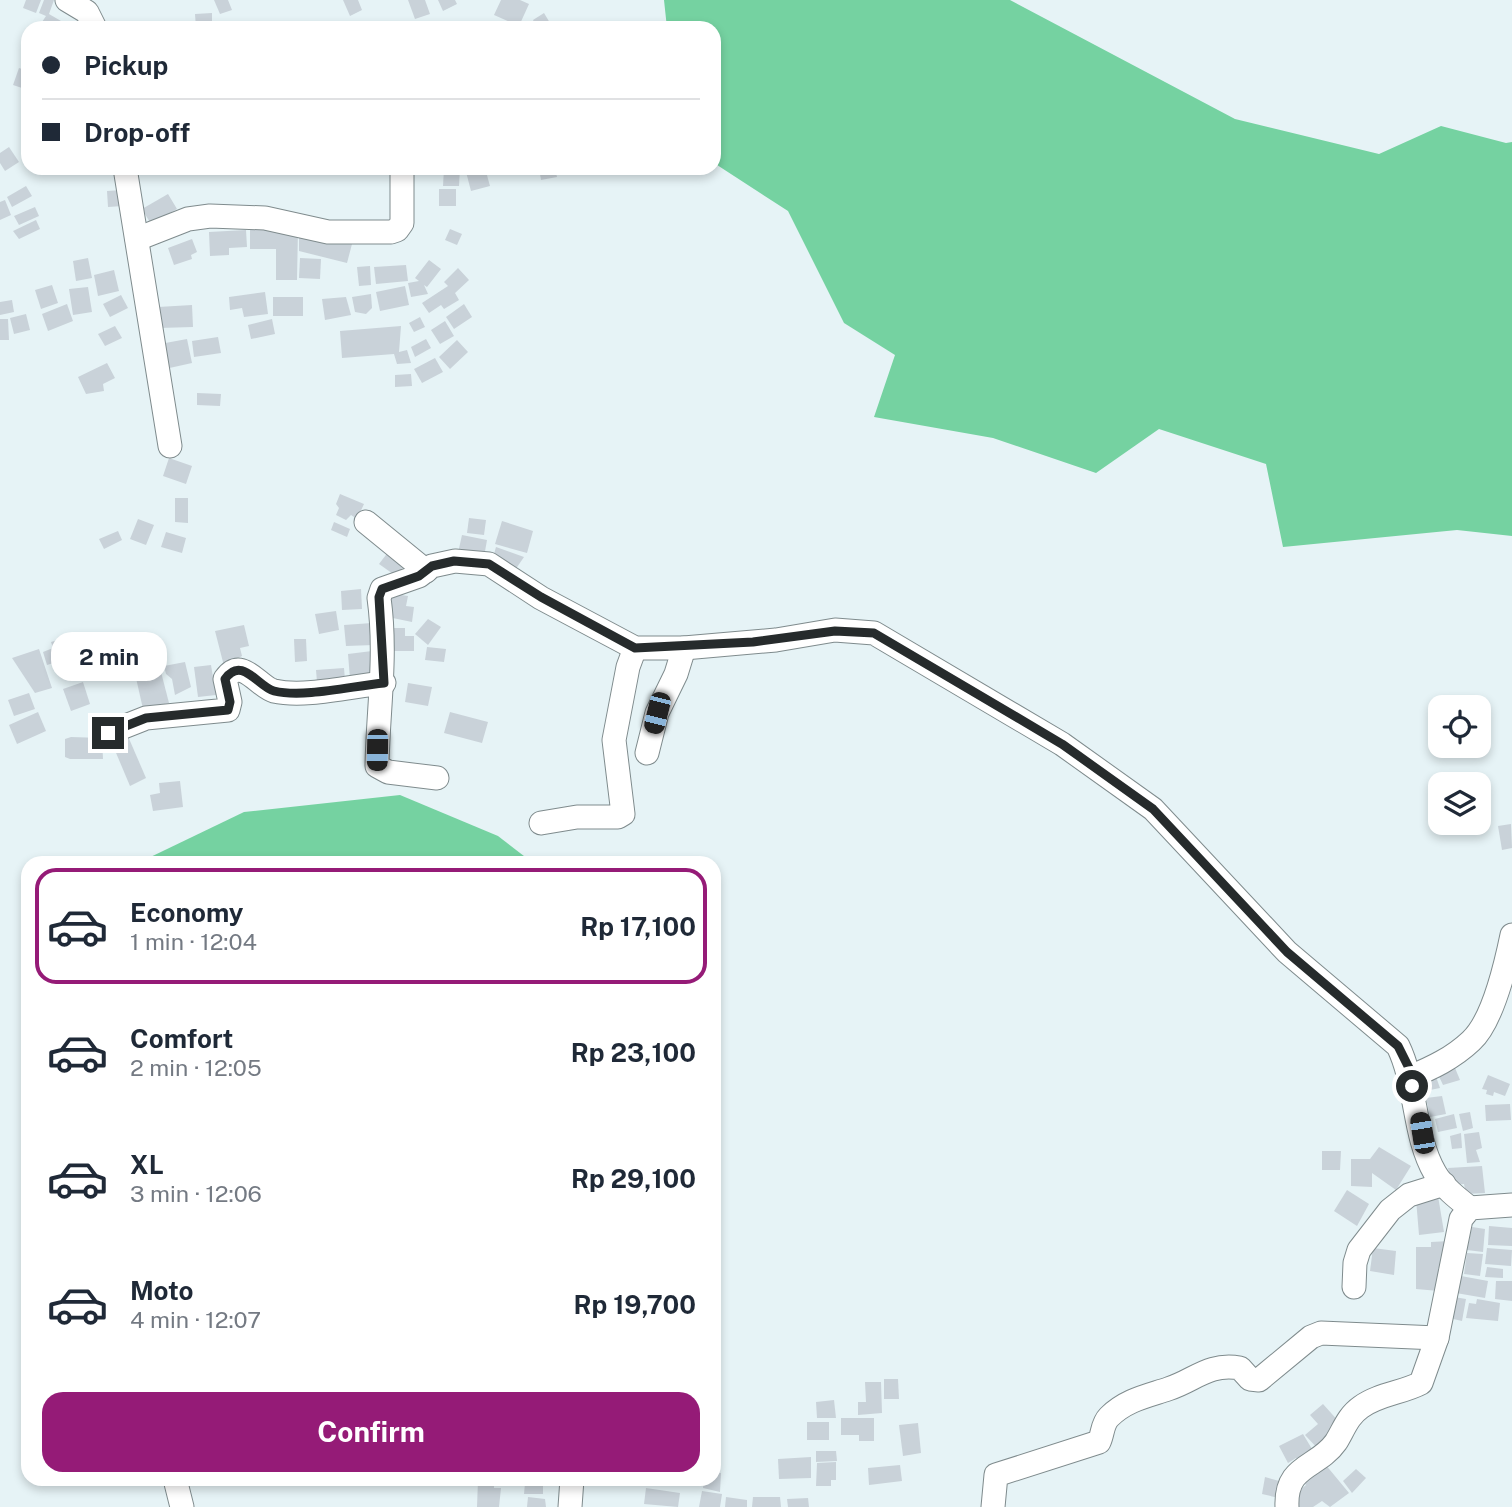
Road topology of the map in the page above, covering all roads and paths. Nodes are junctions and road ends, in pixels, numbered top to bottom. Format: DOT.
graph roads {
  1 [pos="67,0"];
  2 [pos="92,21"];
  3 [pos="126,175"];
  4 [pos="402,175"];
  5 [pos="136,239"];
  6 [pos="170,446"];
  7 [pos="366,523"];
  8 [pos="426,571"];
  9 [pos="635,648"];
  10 [pos="684,648"];
  11 [pos="384,683"];
  12 [pos="108,733"];
  13 [pos="647,753"];
  14 [pos="437,778"];
  15 [pos="541,823"];
  16 [pos="1512,936"];
  17 [pos="1410,1077"];
  18 [pos="1444,1184"];
  19 [pos="1512,1205"];
  20 [pos="1470,1208"];
  21 [pos="1354,1287"];
  22 [pos="1437,1338"];
  23 [pos="176,1486"];
  24 [pos="572,1486"];
  25 [pos="182,1507"];
  26 [pos="570,1507"];
  27 [pos="993,1507"];
  28 [pos="1287,1507"];
  1 -- 2 [label="street"];
  3 -- 5 [label="street"];
  4 -- 5 [label="street"];
  5 -- 6 [label="street"];
  7 -- 8 [label="street"];
  8 -- 9 [label="street"];
  8 -- 11 [label="street"];
  9 -- 10 [label="street"];
  9 -- 15 [label="street"];
  10 -- 13 [label="street"];
  10 -- 17 [label="street"];
  11 -- 12 [label="street"];
  11 -- 14 [label="street"];
  16 -- 17 [label="street"];
  17 -- 18 [label="street"];
  18 -- 20 [label="street"];
  18 -- 21 [label="street"];
  19 -- 20 [label="street"];
  20 -- 22 [label="street"];
  22 -- 27 [label="street"];
  22 -- 28 [label="street"];
  23 -- 25 [label="street"];
  24 -- 26 [label="street"];
}
